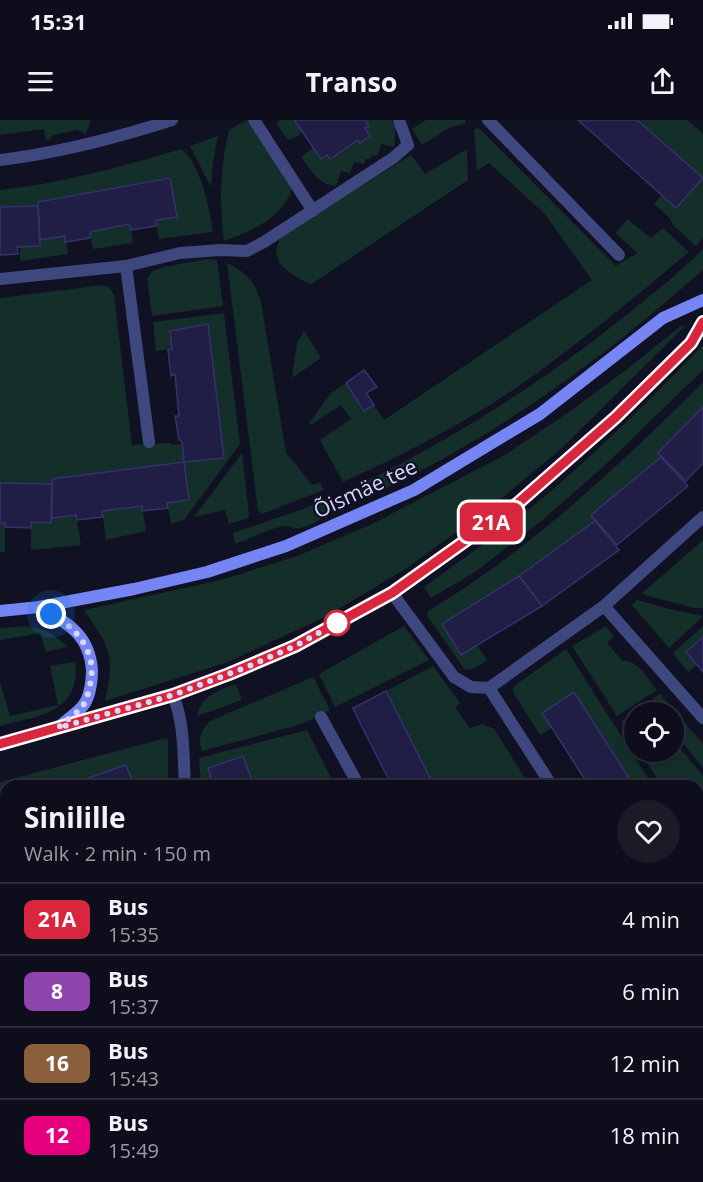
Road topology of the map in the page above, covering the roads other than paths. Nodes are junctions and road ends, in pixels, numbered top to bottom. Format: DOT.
graph roads {
  1 [pos="172,120"];
  2 [pos="254,120"];
  3 [pos="399,120"];
  4 [pos="488,120"];
  5 [pos="0,160"];
  6 [pos="313,211"];
  7 [pos="619,255"];
  8 [pos="126,266"];
  9 [pos="0,279"];
  10 [pos="703,300"];
  11 [pos="703,322"];
  12 [pos="149,442"];
  13 [pos="703,518"];
  14 [pos="392,593"];
  15 [pos="604,606"];
  16 [pos="39,607"];
  17 [pos="0,611"];
  18 [pos="489,688"];
  19 [pos="173,695"];
  20 [pos="321,717"];
  21 [pos="703,718"];
  22 [pos="58,728"];
  23 [pos="0,744"];
  24 [pos="184,780"];
  25 [pos="356,780"];
  26 [pos="548,780"];
  1 -- 5 [label="street"];
  2 -- 6 [label="street"];
  3 -- 6 [label="street"];
  4 -- 7 [label="street"];
  6 -- 8 [label="street"];
  8 -- 9 [label="street"];
  8 -- 12 [label="street"];
  10 -- 16 [label="main road, Õismäe tee"];
  11 -- 14 [label="main road"];
  13 -- 15 [label="street"];
  14 -- 18 [label="street"];
  14 -- 19 [label="main road"];
  15 -- 18 [label="street"];
  15 -- 21 [label="street"];
  16 -- 17 [label="main road, Õismäe tee"];
  16 -- 22 [label="main road"];
  18 -- 26 [label="street"];
  19 -- 22 [label="main road"];
  19 -- 24 [label="street"];
  20 -- 25 [label="street"];
  22 -- 23 [label="main road"];
}
